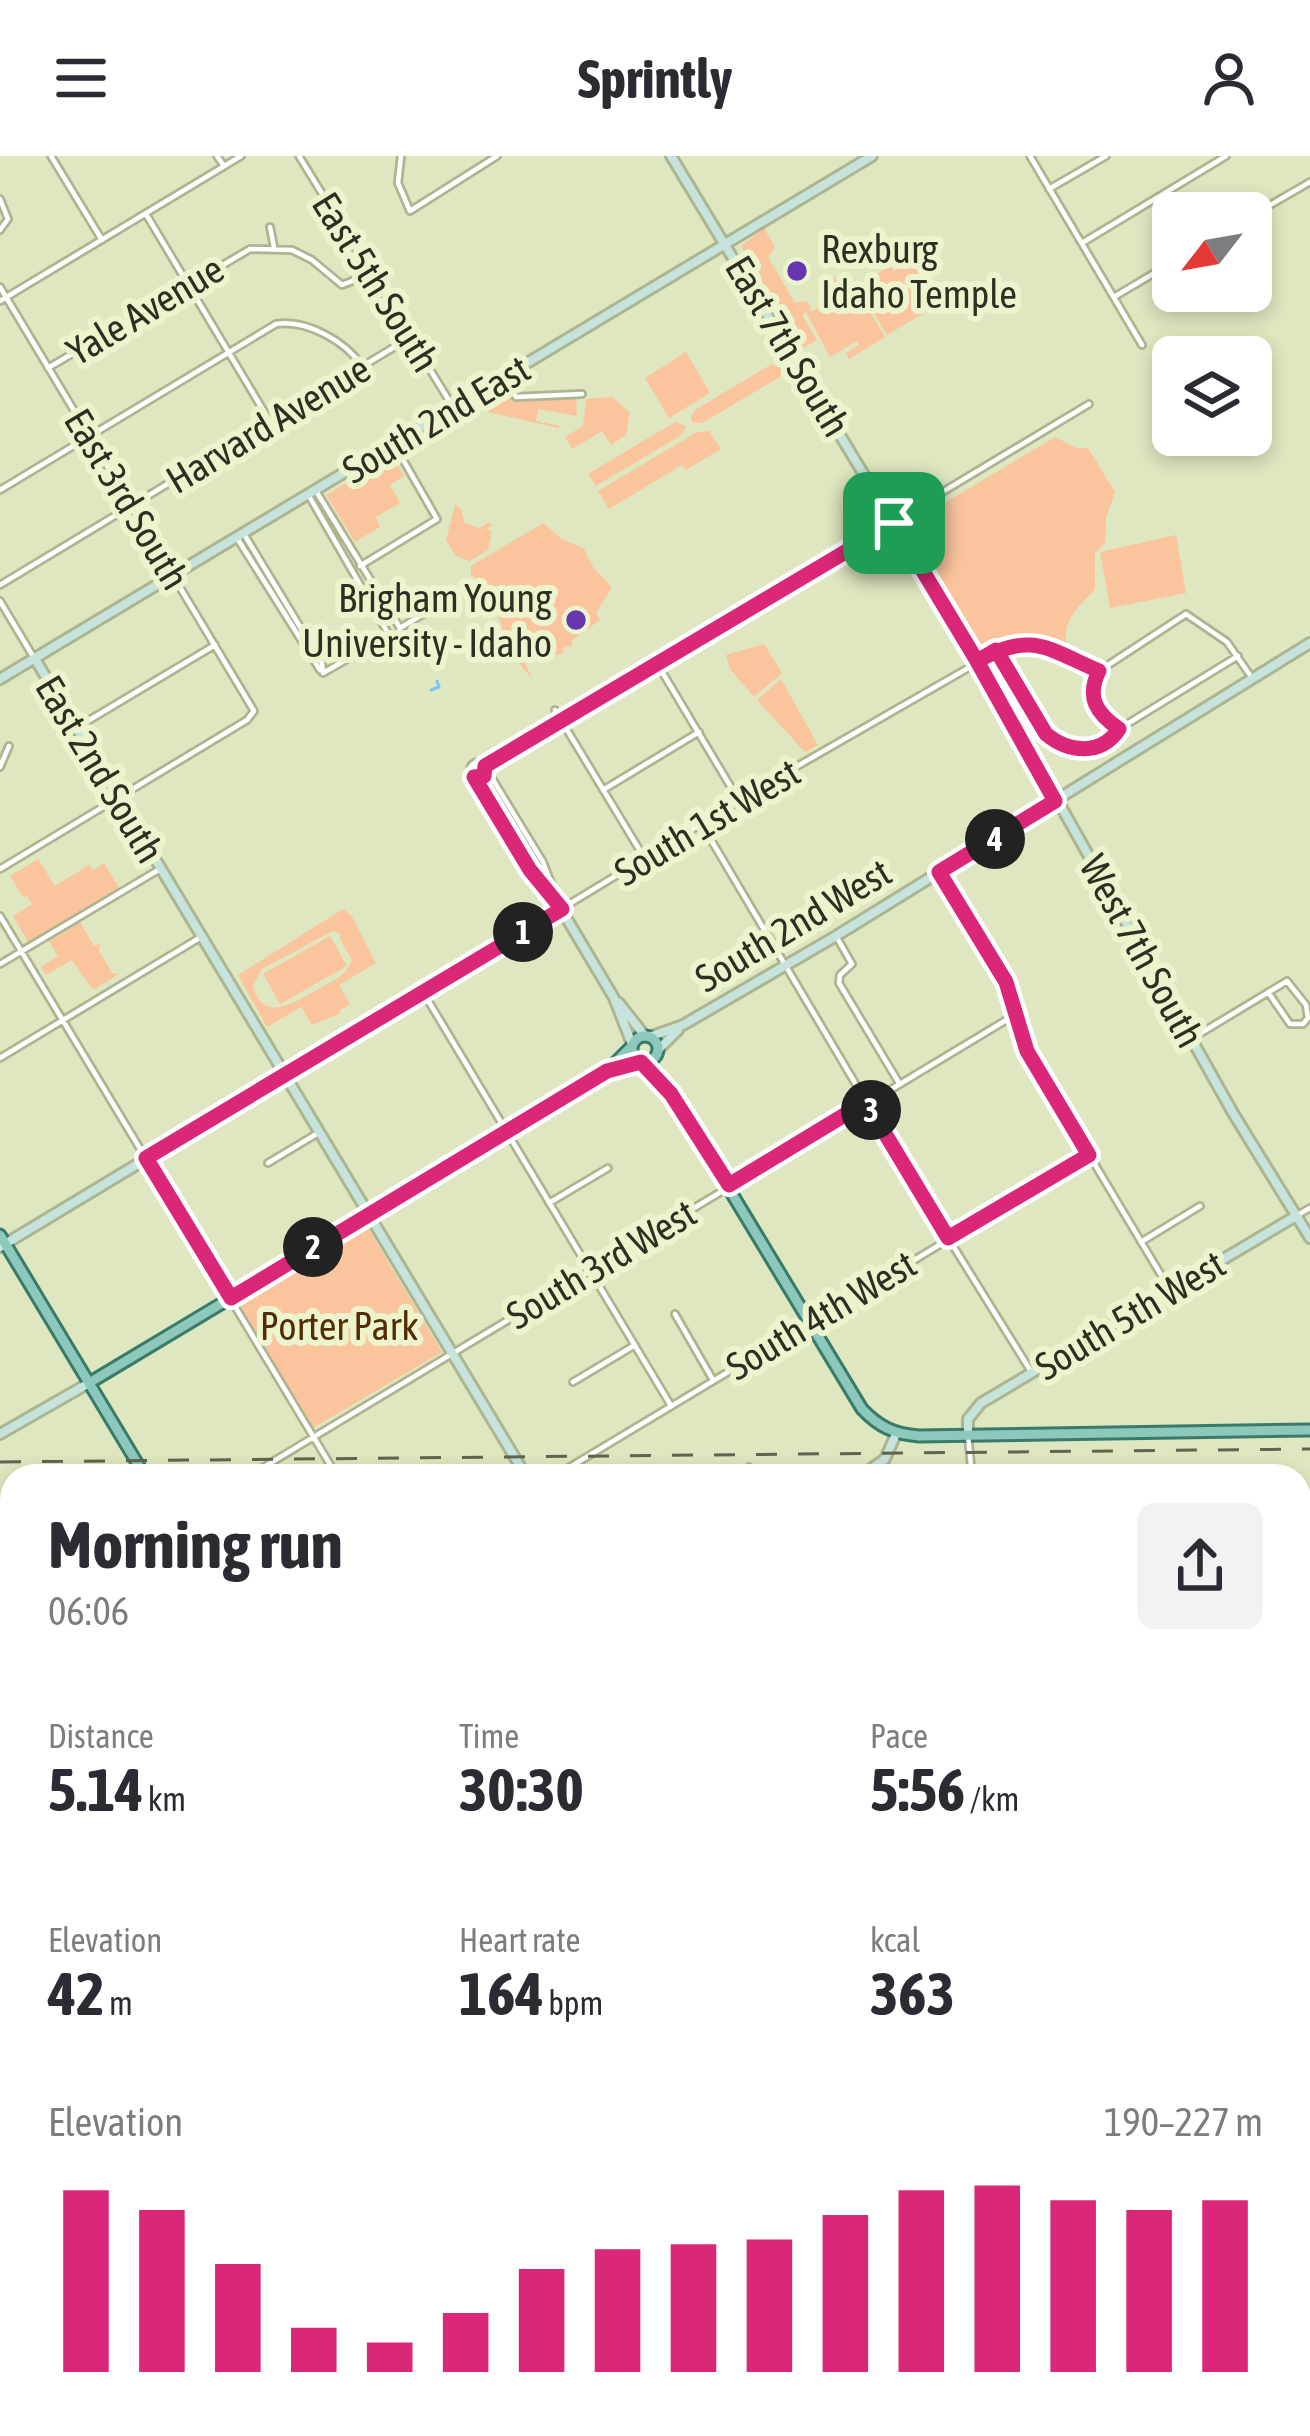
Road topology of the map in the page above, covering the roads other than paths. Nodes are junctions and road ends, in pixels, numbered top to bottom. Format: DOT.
graph roads {
  1 [pos="51,156"];
  2 [pos="218,156"];
  3 [pos="241,156"];
  4 [pos="299,156"];
  5 [pos="400,156"];
  6 [pos="497,156"];
  7 [pos="671,156"];
  8 [pos="872,156"];
  9 [pos="1030,156"];
  10 [pos="1106,156"];
  11 [pos="1226,156"];
  12 [pos="224,166"];
  13 [pos="1310,182"];
  14 [pos="1049,189"];
  15 [pos="0,199"];
  16 [pos="1272,204"];
  17 [pos="146,214"];
  18 [pos="270,227"];
  19 [pos="0,230"];
  20 [pos="102,240"];
  21 [pos="725,242"];
  22 [pos="1082,243"];
  23 [pos="274,247"];
  24 [pos="370,274"];
  25 [pos="1152,274"];
  26 [pos="187,284"];
  27 [pos="0,287"];
  28 [pos="1114,297"];
  29 [pos="3,299"];
  30 [pos="411,337"];
  31 [pos="1142,345"];
  32 [pos="229,353"];
  33 [pos="362,366"];
  34 [pos="48,368"];
  35 [pos="503,379"];
  36 [pos="582,394"];
  37 [pos="1089,404"];
  38 [pos="453,408"];
  39 [pos="270,422"];
  40 [pos="89,437"];
  41 [pos="394,444"];
  42 [pos="0,490"];
  43 [pos="312,494"];
  44 [pos="131,506"];
  45 [pos="894,523"];
  46 [pos="241,536"];
  47 [pos="364,564"];
  48 [pos="174,576"];
  49 [pos="0,585"];
  50 [pos="0,601"];
  51 [pos="440,604"];
  52 [pos="397,626"];
  53 [pos="389,635"];
  54 [pos="1310,644"];
  55 [pos="215,645"];
  56 [pos="996,650"];
  57 [pos="1238,656"];
  58 [pos="34,658"];
  59 [pos="977,661"];
  60 [pos="658,665"];
  61 [pos="1099,671"];
  62 [pos="1252,678"];
  63 [pos="0,679"];
  64 [pos="554,710"];
  65 [pos="561,721"];
  66 [pos="76,728"];
  67 [pos="1119,729"];
  68 [pos="699,732"];
  69 [pos="9,746"];
  70 [pos="0,767"];
  71 [pos="486,768"];
  72 [pos="474,777"];
  73 [pos="603,790"];
  74 [pos="118,798"];
  75 [pos="739,801"];
  76 [pos="1055,801"];
  77 [pos="703,826"];
  78 [pos="645,860"];
  79 [pos="0,869"];
  80 [pos="160,869"];
  81 [pos="939,872"];
  82 [pos="562,909"];
  83 [pos="0,916"];
  84 [pos="836,936"];
  85 [pos="201,937"];
  86 [pos="21,951"];
  87 [pos="0,964"];
  88 [pos="787,965"];
  89 [pos="423,992"];
  90 [pos="1268,992"];
  91 [pos="614,998"];
  92 [pos="1016,1019"];
  93 [pos="62,1020"];
  94 [pos="683,1025"];
  95 [pos="647,1036"];
  96 [pos="1191,1039"];
  97 [pos="632,1045"];
  98 [pos="658,1052"];
  99 [pos="0,1058"];
  100 [pos="642,1063"];
  101 [pos="607,1071"];
  102 [pos="284,1076"];
  103 [pos="898,1083"];
  104 [pos="671,1094"];
  105 [pos="866,1102"];
  106 [pos="318,1132"];
  107 [pos="507,1132"];
  108 [pos="1089,1155"];
  109 [pos="146,1158"];
  110 [pos="268,1162"];
  111 [pos="608,1168"];
  112 [pos="729,1185"];
  113 [pos="549,1203"];
  114 [pos="1200,1206"];
  115 [pos="1310,1208"];
  116 [pos="367,1214"];
  117 [pos="1296,1216"];
  118 [pos="948,1238"];
  119 [pos="1310,1238"];
  120 [pos="2,1242"];
  121 [pos="1141,1242"];
  122 [pos="590,1271"];
  123 [pos="1170,1291"];
  124 [pos="231,1298"];
  125 [pos="675,1314"];
  126 [pos="810,1322"];
  127 [pos="634,1345"];
  128 [pos="453,1354"];
  129 [pos="1032,1373"];
  130 [pos="713,1380"];
  131 [pos="573,1382"];
  132 [pos="89,1383"];
  133 [pos="671,1406"];
  134 [pos="1310,1430"];
  135 [pos="3,1432"];
  136 [pos="896,1434"];
  137 [pos="968,1435"];
  138 [pos="314,1437"];
  139 [pos="138,1464"];
  140 [pos="269,1464"];
  141 [pos="330,1464"];
  142 [pos="519,1464"];
  143 [pos="575,1464"];
  144 [pos="878,1464"];
  145 [pos="971,1464"];
  1 -- 20 [label="street"];
  2 -- 12 [label="street"];
  3 -- 12 [label="street"];
  4 -- 24 [label="street, East 5th South"];
  5 -- 6 [label="street"];
  7 -- 21 [label="street, East 7th South"];
  8 -- 21 [label="street, South 2nd East"];
  9 -- 14 [label="street"];
  10 -- 14 [label="street"];
  11 -- 22 [label="street"];
  12 -- 17 [label="street"];
  13 -- 16 [label="street"];
  14 -- 22 [label="street"];
  15 -- 19 [label="street"];
  17 -- 20 [label="street"];
  17 -- 26 [label="street"];
  18 -- 23 [label="street"];
  20 -- 29 [label="street"];
  21 -- 35 [label="street, South 2nd East"];
  21 -- 45 [label="street, East 7th South"];
  22 -- 28 [label="street"];
  23 -- 24 [label="street, Yale Avenue"];
  23 -- 26 [label="street, Yale Avenue"];
  24 -- 30 [label="street, East 5th South"];
  25 -- 28 [label="street"];
  26 -- 32 [label="street"];
  26 -- 34 [label="street, Yale Avenue"];
  27 -- 29 [label="street, East 3rd South"];
  28 -- 31 [label="street"];
  29 -- 34 [label="street, East 3rd South"];
  30 -- 33 [label="street, Harvard Avenue"];
  30 -- 38 [label="street, East 5th South"];
  32 -- 33 [label="street"];
  32 -- 39 [label="street"];
  32 -- 40 [label="street"];
  33 -- 39 [label="street, Harvard Avenue"];
  34 -- 40 [label="street, East 3rd South"];
  35 -- 36 [label="street"];
  35 -- 38 [label="street, South 2nd East"];
  37 -- 45 [label="street"];
  38 -- 41 [label="street, South 2nd East"];
  39 -- 44 [label="street, Harvard Avenue"];
  40 -- 42 [label="street"];
  40 -- 44 [label="street, East 3rd South"];
  41 -- 43 [label="street, South 2nd East"];
  41 -- 47 [label="street"];
  43 -- 46 [label="street, South 2nd East"];
  43 -- 47 [label="street"];
  43 -- 53 [label="street"];
  44 -- 48 [label="street, East 3rd South"];
  44 -- 49 [label="street, Harvard Avenue"];
  45 -- 59 [label="street, East 7th South"];
  45 -- 60 [label="street"];
  46 -- 48 [label="street, South 2nd East"];
  46 -- 53 [label="street"];
  47 -- 52 [label="street"];
  48 -- 55 [label="street, East 3rd South"];
  48 -- 58 [label="street, South 2nd East"];
  50 -- 58 [label="street, East 2nd South"];
  51 -- 52 [label="street"];
  52 -- 53 [label="street"];
  54 -- 62 [label="street, South 2nd West"];
  55 -- 66 [label="street"];
  55 -- 74 [label="street, East 3rd South"];
  56 -- 59 [label="street, South 1st West"];
  56 -- 61 [label="street"];
  56 -- 67 [label="street"];
  57 -- 61 [label="street"];
  57 -- 62 [label="street"];
  57 -- 67 [label="street"];
  58 -- 63 [label="street, South 2nd East"];
  58 -- 66 [label="street, East 2nd South"];
  59 -- 75 [label="street, South 1st West"];
  59 -- 76 [label="street, West 7th South"];
  60 -- 65 [label="street"];
  60 -- 68 [label="street"];
  61 -- 67 [label="street"];
  62 -- 76 [label="street, South 2nd West"];
  64 -- 65 [label="street"];
  65 -- 71 [label="street"];
  65 -- 73 [label="street"];
  66 -- 74 [label="street, East 2nd South"];
  68 -- 73 [label="street"];
  68 -- 75 [label="street"];
  69 -- 70 [label="street"];
  71 -- 72 [label="street"];
  71 -- 72 [label="street"];
  71 -- 82 [label="street"];
  72 -- 82 [label="street"];
  73 -- 78 [label="street"];
  74 -- 79 [label="street"];
  74 -- 80 [label="street, East 2nd South"];
  75 -- 77 [label="street, South 1st West"];
  76 -- 81 [label="street, South 2nd West"];
  76 -- 96 [label="street, West 7th South"];
  77 -- 78 [label="street, South 1st West"];
  77 -- 88 [label="street"];
  78 -- 82 [label="street, South 1st West"];
  80 -- 85 [label="street, East 2nd South"];
  80 -- 86 [label="street"];
  81 -- 84 [label="street, South 2nd West"];
  81 -- 92 [label="street"];
  82 -- 89 [label="street, South 1st West"];
  82 -- 91 [label="street"];
  83 -- 86 [label="street"];
  84 -- 88 [label="street, South 2nd West"];
  84 -- 103 [label="street"];
  85 -- 93 [label="street"];
  85 -- 102 [label="street, East 2nd South"];
  86 -- 87 [label="street"];
  86 -- 93 [label="street"];
  88 -- 94 [label="street, South 2nd West"];
  88 -- 105 [label="street"];
  89 -- 102 [label="street, South 1st West"];
  89 -- 107 [label="street"];
  90 -- 90 [label="street"];
  90 -- 96 [label="street"];
  91 -- 95 [label="street"];
  91 -- 97 [label="street"];
  92 -- 103 [label="street, South 3rd West"];
  92 -- 108 [label="street"];
  93 -- 99 [label="street"];
  93 -- 109 [label="street"];
  94 -- 95 [label="street, South 2nd West"];
  94 -- 98 [label="street, South 2nd West"];
  95 -- 97 [label="main road"];
  95 -- 98 [label="main road"];
  96 -- 117 [label="street, West 7th South"];
  97 -- 100 [label="main road"];
  97 -- 101 [label="main road"];
  98 -- 100 [label="main road"];
  98 -- 104 [label="main road"];
  100 -- 101 [label="main road"];
  100 -- 104 [label="main road"];
  101 -- 107 [label="main road"];
  102 -- 106 [label="street, East 2nd South"];
  102 -- 109 [label="street, South 1st West"];
  103 -- 105 [label="street, South 3rd West"];
  104 -- 112 [label="main road"];
  105 -- 112 [label="street, South 3rd West"];
  105 -- 118 [label="street"];
  106 -- 110 [label="street"];
  106 -- 116 [label="street, East 2nd South"];
  107 -- 113 [label="street"];
  107 -- 116 [label="main road"];
  108 -- 118 [label="street, South 4th West"];
  108 -- 121 [label="street"];
  109 -- 120 [label="street, South 1st West"];
  109 -- 124 [label="street"];
  111 -- 113 [label="street"];
  112 -- 122 [label="street, South 3rd West"];
  112 -- 126 [label="main road"];
  113 -- 122 [label="street"];
  114 -- 121 [label="street"];
  115 -- 117 [label="street, South 5th West"];
  116 -- 124 [label="main road"];
  116 -- 128 [label="street, East 2nd South"];
  117 -- 119 [label="street, West 7th South"];
  117 -- 123 [label="street, South 5th West"];
  118 -- 126 [label="street, South 4th West"];
  118 -- 129 [label="street"];
  120 -- 132 [label="main road"];
  121 -- 123 [label="street"];
  122 -- 127 [label="street"];
  122 -- 128 [label="street, South 3rd West"];
  123 -- 129 [label="street, South 5th West"];
  124 -- 132 [label="main road"];
  124 -- 138 [label="street"];
  125 -- 130 [label="street"];
  126 -- 130 [label="street, South 4th West"];
  126 -- 136 [label="main road"];
  127 -- 131 [label="street"];
  127 -- 133 [label="street"];
  128 -- 138 [label="street, South 3rd West"];
  128 -- 142 [label="street, East 2nd South"];
  129 -- 137 [label="street, South 5th West"];
  130 -- 133 [label="street, South 4th West"];
  132 -- 135 [label="street"];
  132 -- 139 [label="main road"];
  133 -- 143 [label="street, South 4th West"];
  134 -- 137 [label="main road"];
  136 -- 137 [label="main road"];
  136 -- 144 [label="street"];
  137 -- 145 [label="street"];
  138 -- 140 [label="street, South 3rd West"];
  138 -- 141 [label="street"];
}
